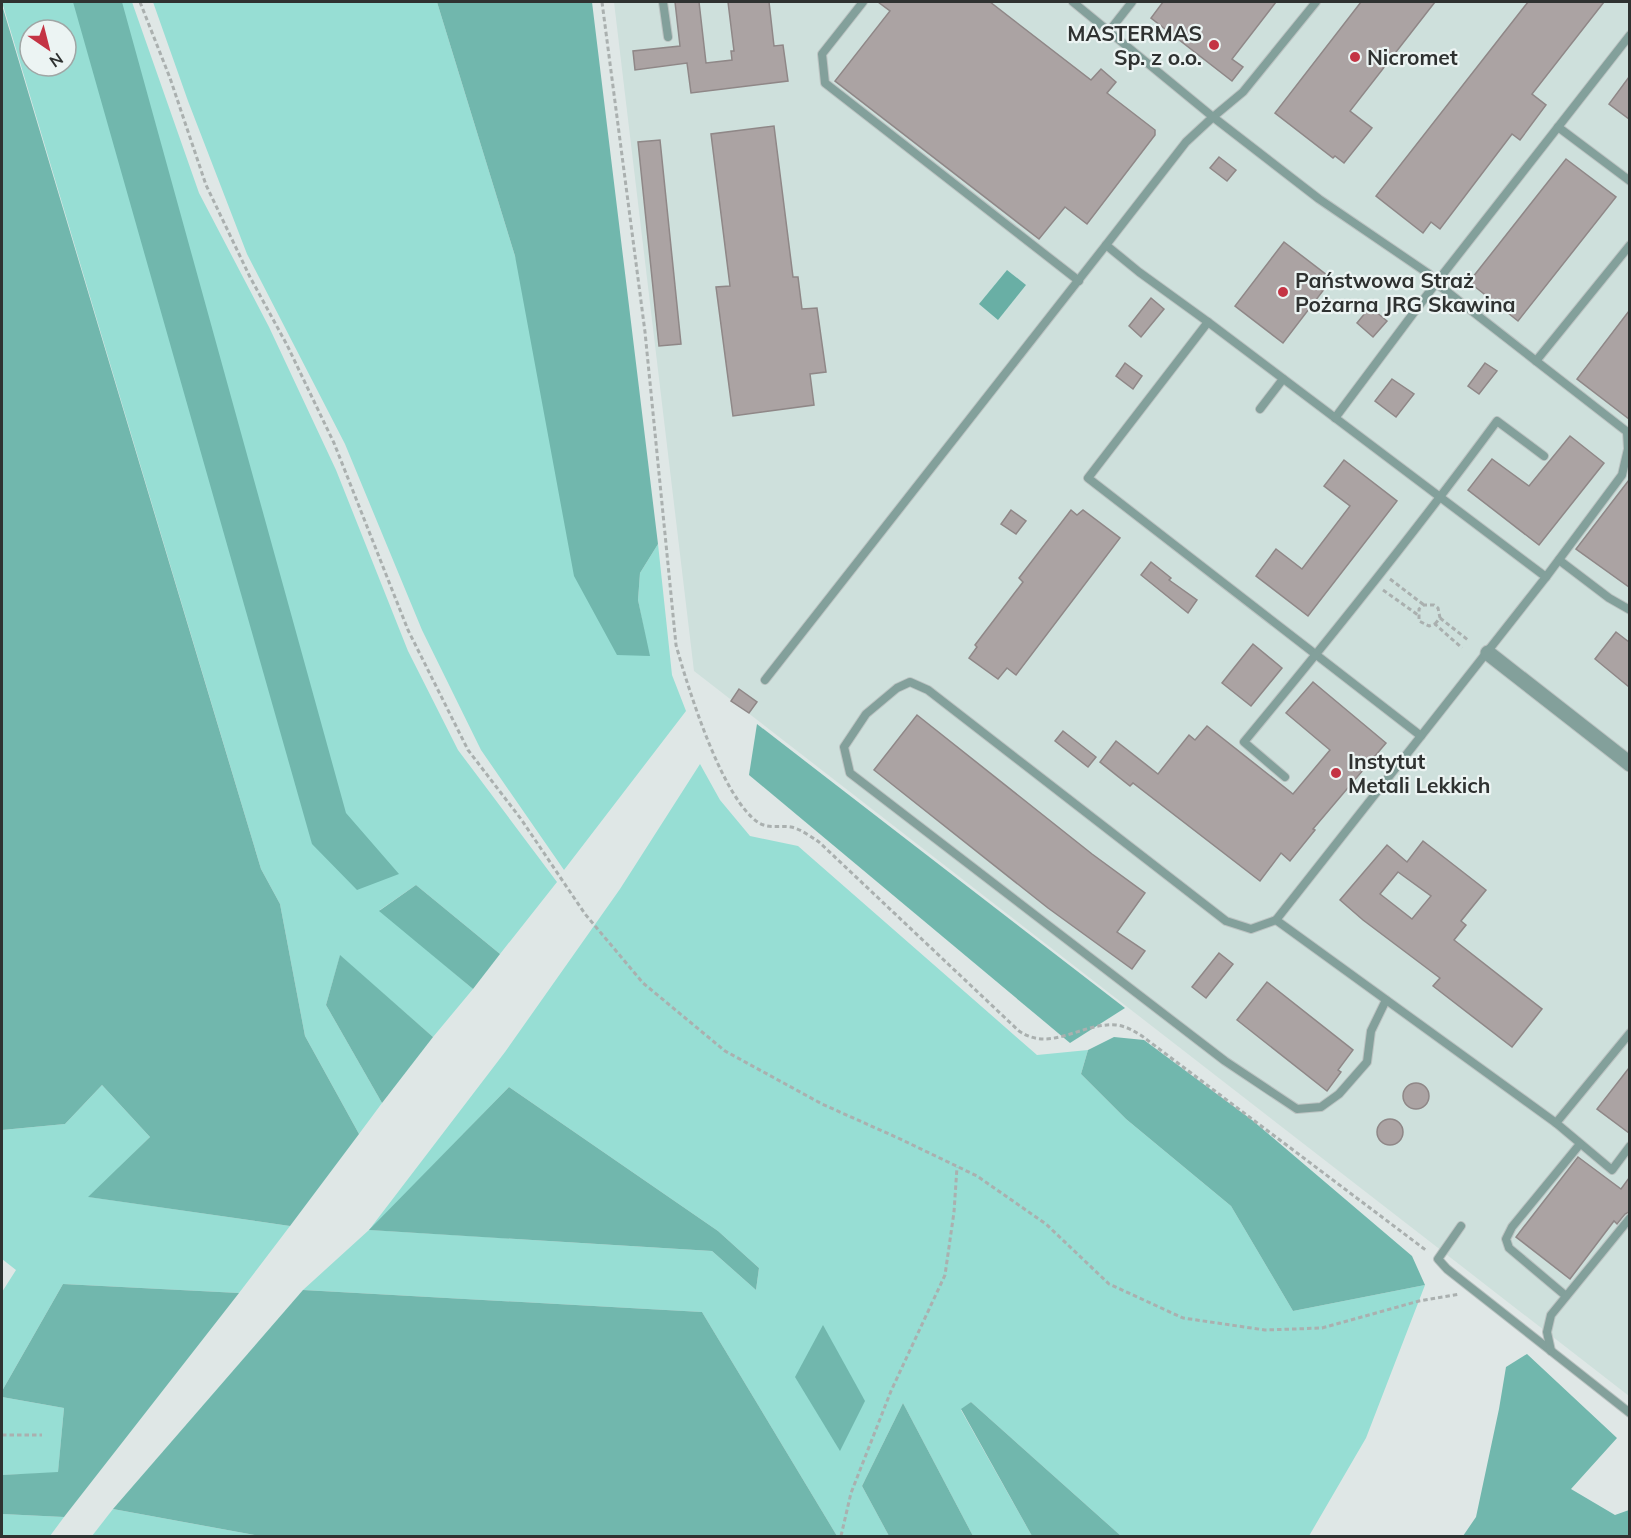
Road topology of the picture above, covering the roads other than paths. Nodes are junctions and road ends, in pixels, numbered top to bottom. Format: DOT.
graph roads {
  1 [pos="663,2"];
  2 [pos="863,2"];
  3 [pos="1073,2"];
  4 [pos="1132,2"];
  5 [pos="1316,2"];
  6 [pos="1110,30"];
  7 [pos="1629,35"];
  8 [pos="668,37"];
  9 [pos="1213,117"];
  10 [pos="1558,127"];
  11 [pos="1629,181"];
  12 [pos="1629,245"];
  13 [pos="1106,246"];
  14 [pos="1079,281"];
  15 [pos="1436,283"];
  16 [pos="1208,322"];
  17 [pos="1536,361"];
  18 [pos="1283,379"];
  19 [pos="1260,409"];
  20 [pos="1335,418"];
  21 [pos="1628,433"];
  22 [pos="1544,456"];
  23 [pos="1440,497"];
  24 [pos="1559,560"];
  25 [pos="1546,577"];
  26 [pos="1629,610"];
  27 [pos="1488,653"];
  28 [pos="1317,654"];
  29 [pos="765,680"];
  30 [pos="1421,736"];
  31 [pos="1629,764"];
  32 [pos="1286,777"];
  33 [pos="1276,920"];
  34 [pos="1386,1000"];
  35 [pos="1629,1033"];
  36 [pos="1556,1123"];
  37 [pos="1580,1144"];
  38 [pos="1629,1146"];
  39 [pos="1629,1218"];
  40 [pos="1461,1226"];
  41 [pos="1566,1296"];
  42 [pos="1551,1351"];
  43 [pos="1629,1413"];
  1 -- 8 [label="lane"];
  2 -- 14 [label="lane"];
  3 -- 6 [label="lane"];
  4 -- 6 [label="lane"];
  5 -- 9 [label="lane"];
  6 -- 9 [label="lane"];
  7 -- 10 [label="lane"];
  9 -- 13 [label="lane"];
  9 -- 15 [label="lane"];
  10 -- 11 [label="lane"];
  10 -- 15 [label="lane"];
  12 -- 17 [label="lane"];
  13 -- 14 [label="lane"];
  13 -- 16 [label="lane"];
  14 -- 29 [label="lane"];
  15 -- 17 [label="lane"];
  15 -- 20 [label="lane"];
  16 -- 18 [label="lane"];
  16 -- 28 [label="lane"];
  17 -- 21 [label="lane"];
  18 -- 19 [label="lane"];
  18 -- 20 [label="lane"];
  20 -- 23 [label="lane"];
  21 -- 24 [label="lane"];
  22 -- 23 [label="lane"];
  23 -- 25 [label="lane"];
  23 -- 28 [label="lane"];
  24 -- 25 [label="lane"];
  24 -- 26 [label="lane"];
  25 -- 27 [label="lane"];
  27 -- 30 [label="lane"];
  27 -- 31 [label="street"];
  28 -- 30 [label="lane"];
  28 -- 32 [label="lane"];
  30 -- 33 [label="lane"];
  33 -- 34 [label="lane"];
  33 -- 34 [label="lane"];
  34 -- 36 [label="lane"];
  35 -- 36 [label="lane"];
  36 -- 37 [label="lane"];
  37 -- 38 [label="lane"];
  37 -- 41 [label="lane"];
  39 -- 41 [label="lane"];
  40 -- 42 [label="lane"];
  41 -- 42 [label="lane"];
  42 -- 43 [label="lane"];
}
